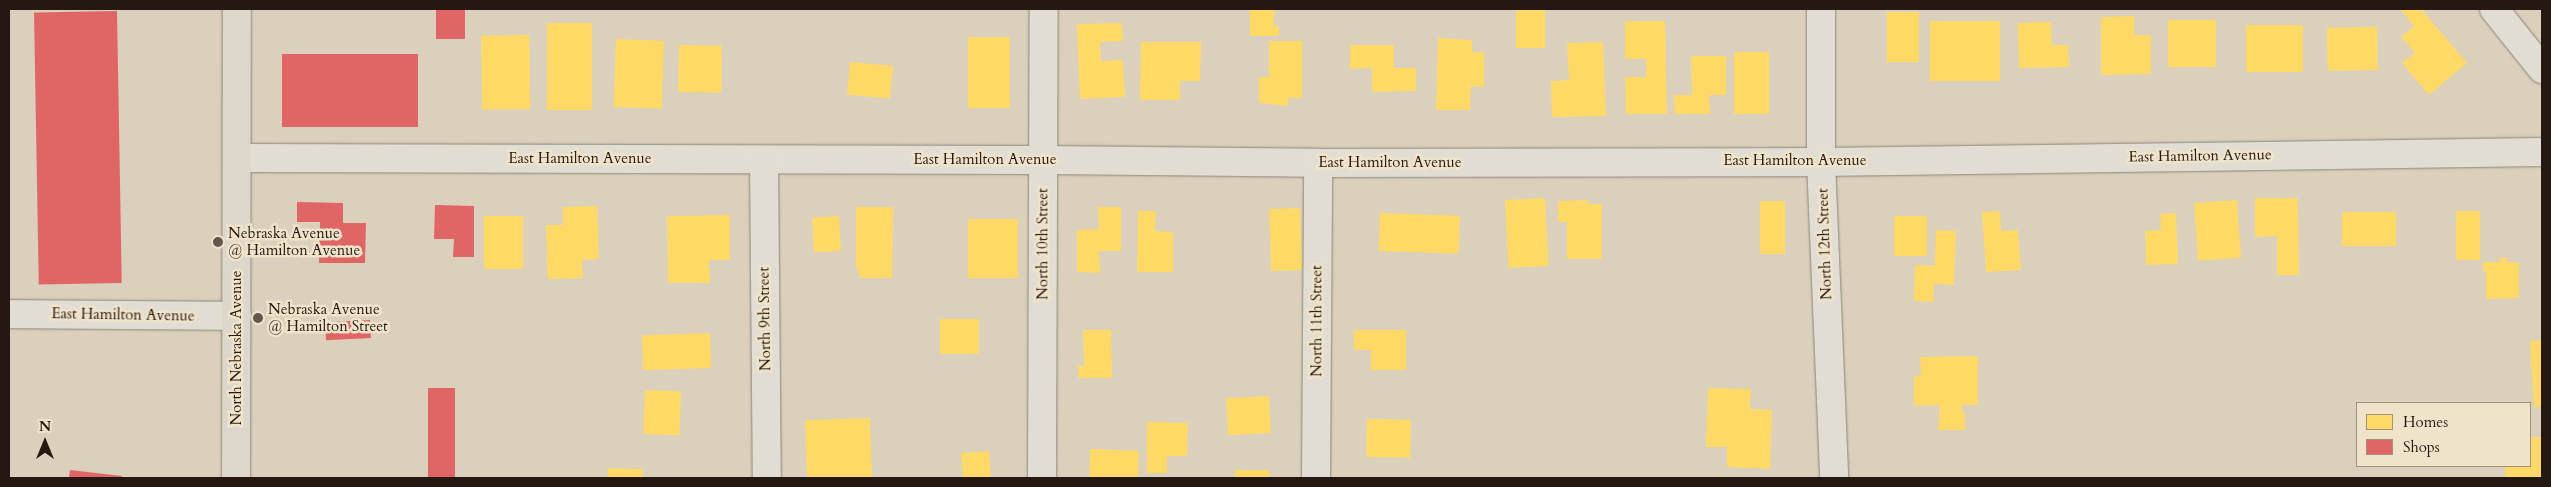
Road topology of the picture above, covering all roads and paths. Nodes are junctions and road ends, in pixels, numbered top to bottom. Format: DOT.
graph roads {
  1 [pos="237,9"];
  2 [pos="1044,9"];
  3 [pos="1821,9"];
  4 [pos="2494,9"];
  5 [pos="2542,69"];
  6 [pos="2542,152"];
  7 [pos="237,158"];
  8 [pos="764,160"];
  9 [pos="1044,160"];
  10 [pos="1822,162"];
  11 [pos="1318,163"];
  12 [pos="9,314"];
  13 [pos="237,316"];
  14 [pos="236,478"];
  15 [pos="767,478"];
  16 [pos="1042,478"];
  17 [pos="1316,478"];
  18 [pos="1834,478"];
  1 -- 7 [label="main road, North Nebraska Avenue"];
  2 -- 9 [label="street, North 10th Street"];
  3 -- 10 [label="street, North 12th Street"];
  4 -- 5 [label="street"];
  6 -- 10 [label="street, East Hamilton Avenue"];
  7 -- 8 [label="street, East Hamilton Avenue"];
  7 -- 13 [label="main road, North Nebraska Avenue"];
  8 -- 9 [label="street, East Hamilton Avenue"];
  8 -- 15 [label="street, North 9th Street"];
  9 -- 11 [label="street, East Hamilton Avenue"];
  9 -- 16 [label="street, North 10th Street"];
  10 -- 11 [label="street, East Hamilton Avenue"];
  10 -- 18 [label="street, North 12th Street"];
  11 -- 17 [label="street, North 11th Street"];
  12 -- 13 [label="street, East Hamilton Avenue"];
  13 -- 14 [label="main road, North Nebraska Avenue"];
}
